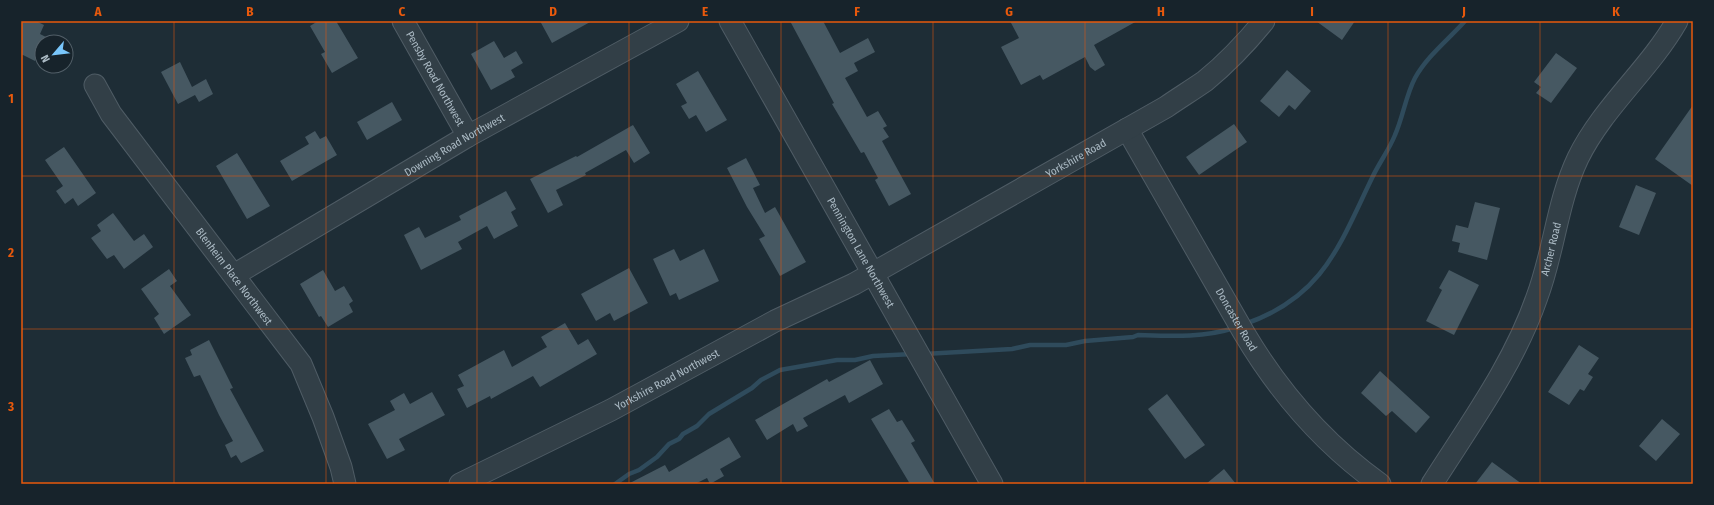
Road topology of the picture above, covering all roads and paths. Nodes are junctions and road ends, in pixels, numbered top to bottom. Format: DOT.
graph roads {
  1 [pos="403,21"];
  2 [pos="678,21"];
  3 [pos="730,21"];
  4 [pos="1264,21"];
  5 [pos="1677,21"];
  6 [pos="95,85"];
  7 [pos="1126,129"];
  8 [pos="468,136"];
  9 [pos="872,273"];
  10 [pos="234,275"];
  11 [pos="345,484"];
  12 [pos="460,484"];
  13 [pos="992,484"];
  14 [pos="1380,484"];
  15 [pos="1432,484"];
  1 -- 8 [label="street, Pensby Road Northwest"];
  2 -- 8 [label="street, Downing Road Northwest"];
  3 -- 9 [label="street, Pennington Lane Northwest"];
  4 -- 7 [label="street, Yorkshire Road"];
  5 -- 15 [label="street, Archer Road"];
  6 -- 10 [label="street, Blenheim Place Northwest"];
  7 -- 9 [label="street, Yorkshire Road"];
  7 -- 14 [label="street, Doncaster Road"];
  8 -- 10 [label="street, Downing Road Northwest"];
  9 -- 12 [label="street, Yorkshire Road Northwest"];
  9 -- 13 [label="street, Pennington Lane Northwest"];
  10 -- 11 [label="street, Blenheim Place Northwest"];
}
